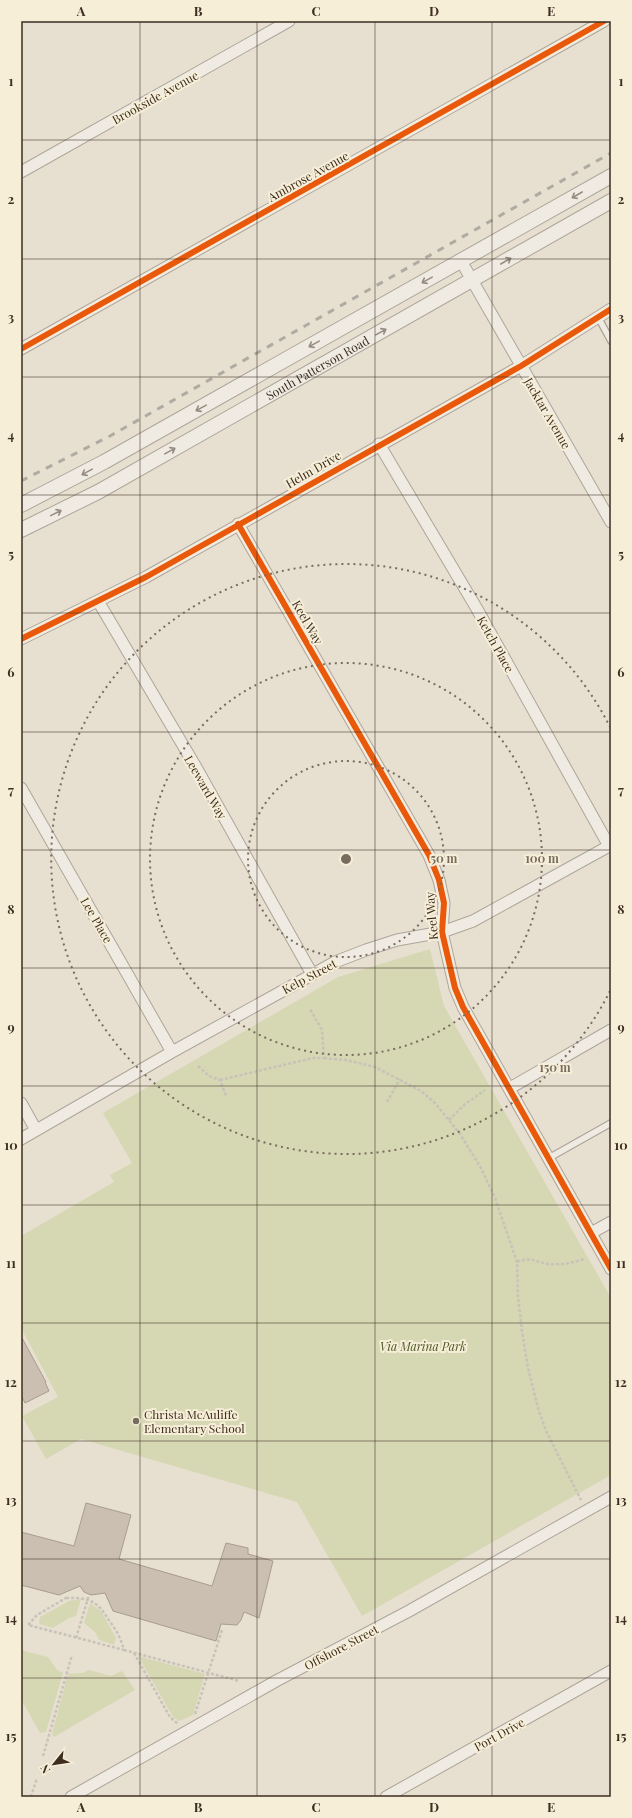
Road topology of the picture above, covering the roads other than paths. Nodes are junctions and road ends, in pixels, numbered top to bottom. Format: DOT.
graph roads {
  1 [pos="288,21"];
  2 [pos="604,21"];
  3 [pos="21,172"];
  4 [pos="611,176"];
  5 [pos="611,201"];
  6 [pos="461,261"];
  7 [pos="472,281"];
  8 [pos="611,309"];
  9 [pos="598,317"];
  10 [pos="611,341"];
  11 [pos="21,349"];
  12 [pos="521,366"];
  13 [pos="379,444"];
  14 [pos="21,505"];
  15 [pos="611,522"];
  16 [pos="238,524"];
  17 [pos="21,530"];
  18 [pos="98,601"];
  19 [pos="21,639"];
  20 [pos="21,788"];
  21 [pos="610,845"];
  22 [pos="442,932"];
  23 [pos="312,974"];
  24 [pos="611,1030"];
  25 [pos="172,1052"];
  26 [pos="510,1088"];
  27 [pos="21,1103"];
  28 [pos="611,1123"];
  29 [pos="36,1130"];
  30 [pos="21,1139"];
  31 [pos="549,1158"];
  32 [pos="611,1222"];
  33 [pos="591,1233"];
  34 [pos="611,1268"];
  35 [pos="611,1497"];
  36 [pos="611,1671"];
  37 [pos="71,1797"];
  38 [pos="386,1797"];
  1 -- 3 [label="street, Brookside Avenue"];
  2 -- 11 [label="street, Ambrose Avenue"];
  4 -- 6 [label="street, South Patterson Road, one-way"];
  7 -- 5 [label="street, South Patterson Road, one-way"];
  6 -- 7 [label="street, Jacktar Avenue"];
  6 -- 14 [label="street, South Patterson Road, one-way"];
  7 -- 12 [label="street, Jacktar Avenue"];
  17 -- 7 [label="street, South Patterson Road, one-way"];
  8 -- 9 [label="street, Helm Drive"];
  9 -- 10 [label="lane"];
  9 -- 12 [label="street, Helm Drive"];
  12 -- 13 [label="street, Helm Drive"];
  12 -- 15 [label="street, Jacktar Avenue"];
  13 -- 16 [label="street, Helm Drive"];
  13 -- 21 [label="street, Ketch Place"];
  16 -- 18 [label="street, Helm Drive"];
  16 -- 22 [label="street, Keel Way"];
  18 -- 19 [label="street, Helm Drive"];
  18 -- 23 [label="street, Leeward Way"];
  20 -- 25 [label="street, Lee Place"];
  21 -- 22 [label="street, Kelp Street"];
  22 -- 23 [label="street, Kelp Street"];
  22 -- 26 [label="street, Keel Way"];
  23 -- 25 [label="street, Kelp Street"];
  24 -- 26 [label="street"];
  25 -- 29 [label="street, Kelp Street"];
  26 -- 31 [label="street, Keel Way"];
  27 -- 29 [label="street"];
  28 -- 31 [label="lane"];
  29 -- 30 [label="street, Kelp Street"];
  31 -- 33 [label="street, Keel Way"];
  32 -- 33 [label="street"];
  33 -- 34 [label="street, Keel Way"];
  35 -- 37 [label="street, Offshore Street"];
  36 -- 38 [label="street, Port Drive"];
}
